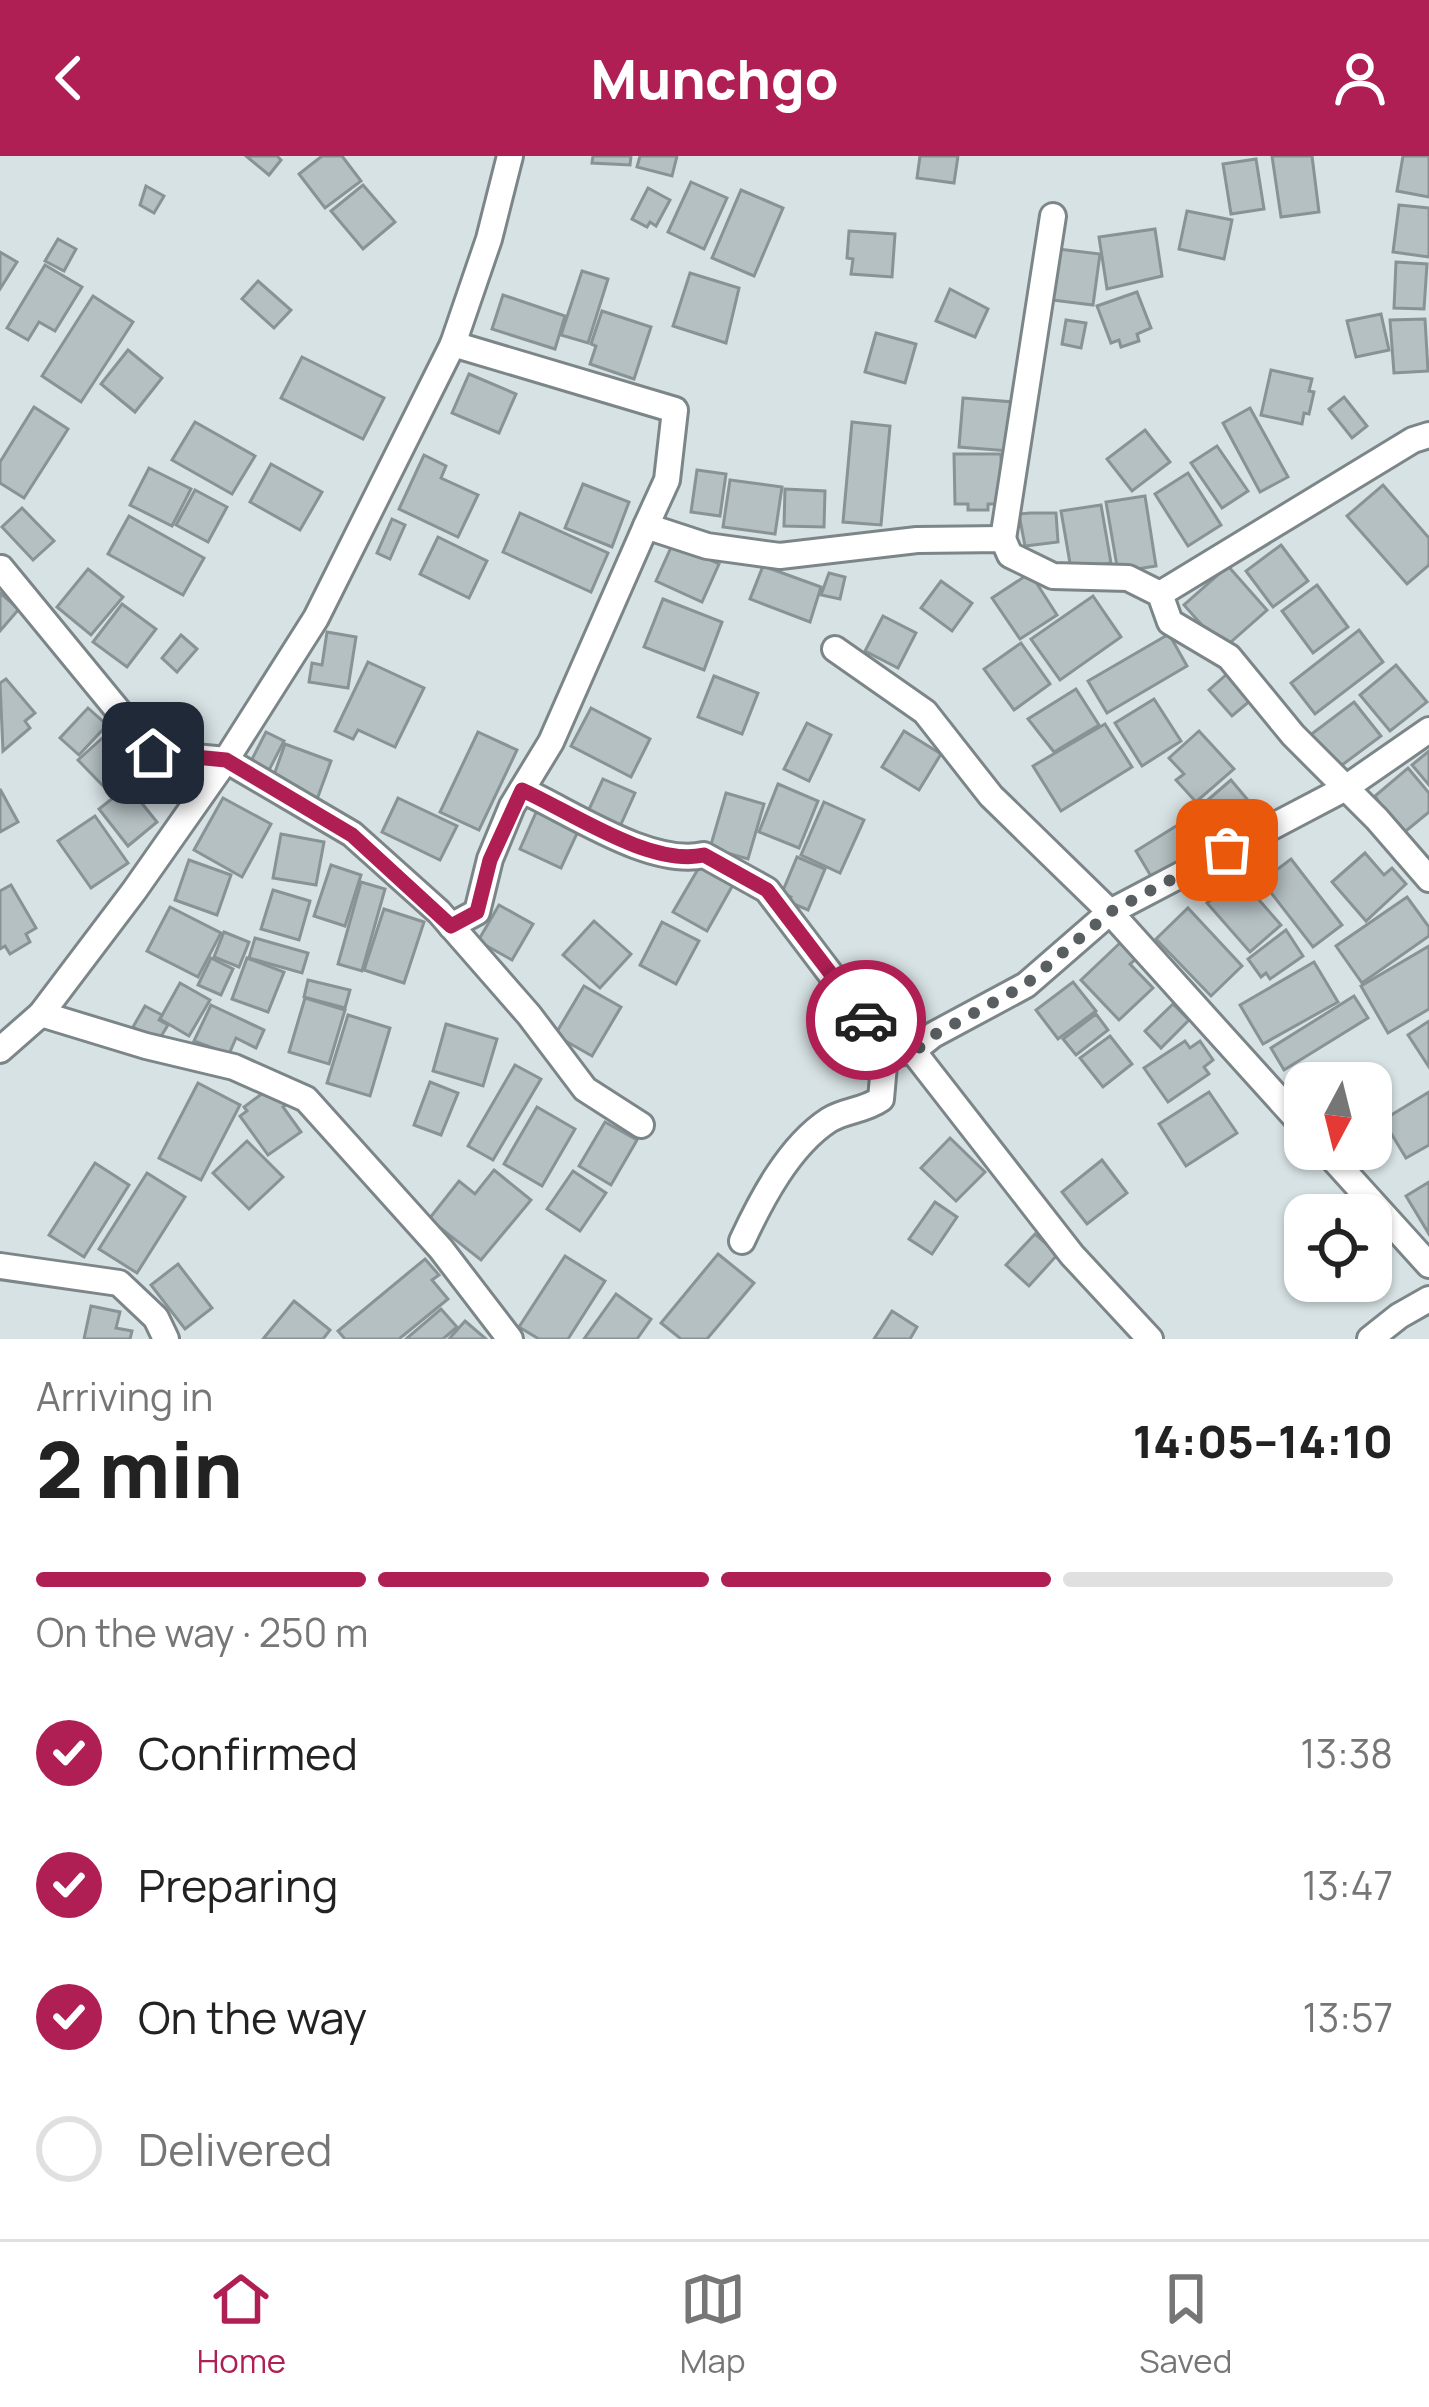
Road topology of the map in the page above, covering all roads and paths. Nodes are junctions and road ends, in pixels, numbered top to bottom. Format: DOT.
graph roads {
  1 [pos="510,156"];
  2 [pos="1053,216"];
  3 [pos="453,344"];
  4 [pos="1429,435"];
  5 [pos="646,526"];
  6 [pos="1003,539"];
  7 [pos="1,568"];
  8 [pos="1160,595"];
  9 [pos="835,649"];
  10 [pos="1429,730"];
  11 [pos="226,760"];
  12 [pos="1344,789"];
  13 [pos="522,790"];
  14 [pos="1429,880"];
  15 [pos="1110,912"];
  16 [pos="451,926"];
  17 [pos="41,1014"];
  18 [pos="0,1050"];
  19 [pos="914,1052"];
  20 [pos="1284,1105"];
  21 [pos="641,1125"];
  22 [pos="1343,1170"];
  23 [pos="742,1241"];
  24 [pos="1429,1265"];
  25 [pos="0,1266"];
  26 [pos="1429,1299"];
  27 [pos="166,1339"];
  28 [pos="510,1339"];
  29 [pos="1150,1339"];
  30 [pos="1370,1339"];
  1 -- 3 [label="street"];
  2 -- 6 [label="street"];
  3 -- 5 [label="street"];
  3 -- 11 [label="street"];
  4 -- 8 [label="street"];
  5 -- 6 [label="street"];
  5 -- 13 [label="street"];
  6 -- 8 [label="street"];
  7 -- 11 [label="street"];
  8 -- 12 [label="street"];
  9 -- 15 [label="street"];
  10 -- 12 [label="street"];
  11 -- 16 [label="street"];
  11 -- 17 [label="street"];
  12 -- 14 [label="street"];
  12 -- 15 [label="street"];
  13 -- 16 [label="street"];
  13 -- 19 [label="street"];
  15 -- 19 [label="street"];
  15 -- 20 [label="street"];
  16 -- 21 [label="street"];
  17 -- 18 [label="street"];
  17 -- 28 [label="street"];
  19 -- 23 [label="street"];
  19 -- 29 [label="street"];
  22 -- 24 [label="street"];
  25 -- 27 [label="street"];
  26 -- 30 [label="street"];
}
